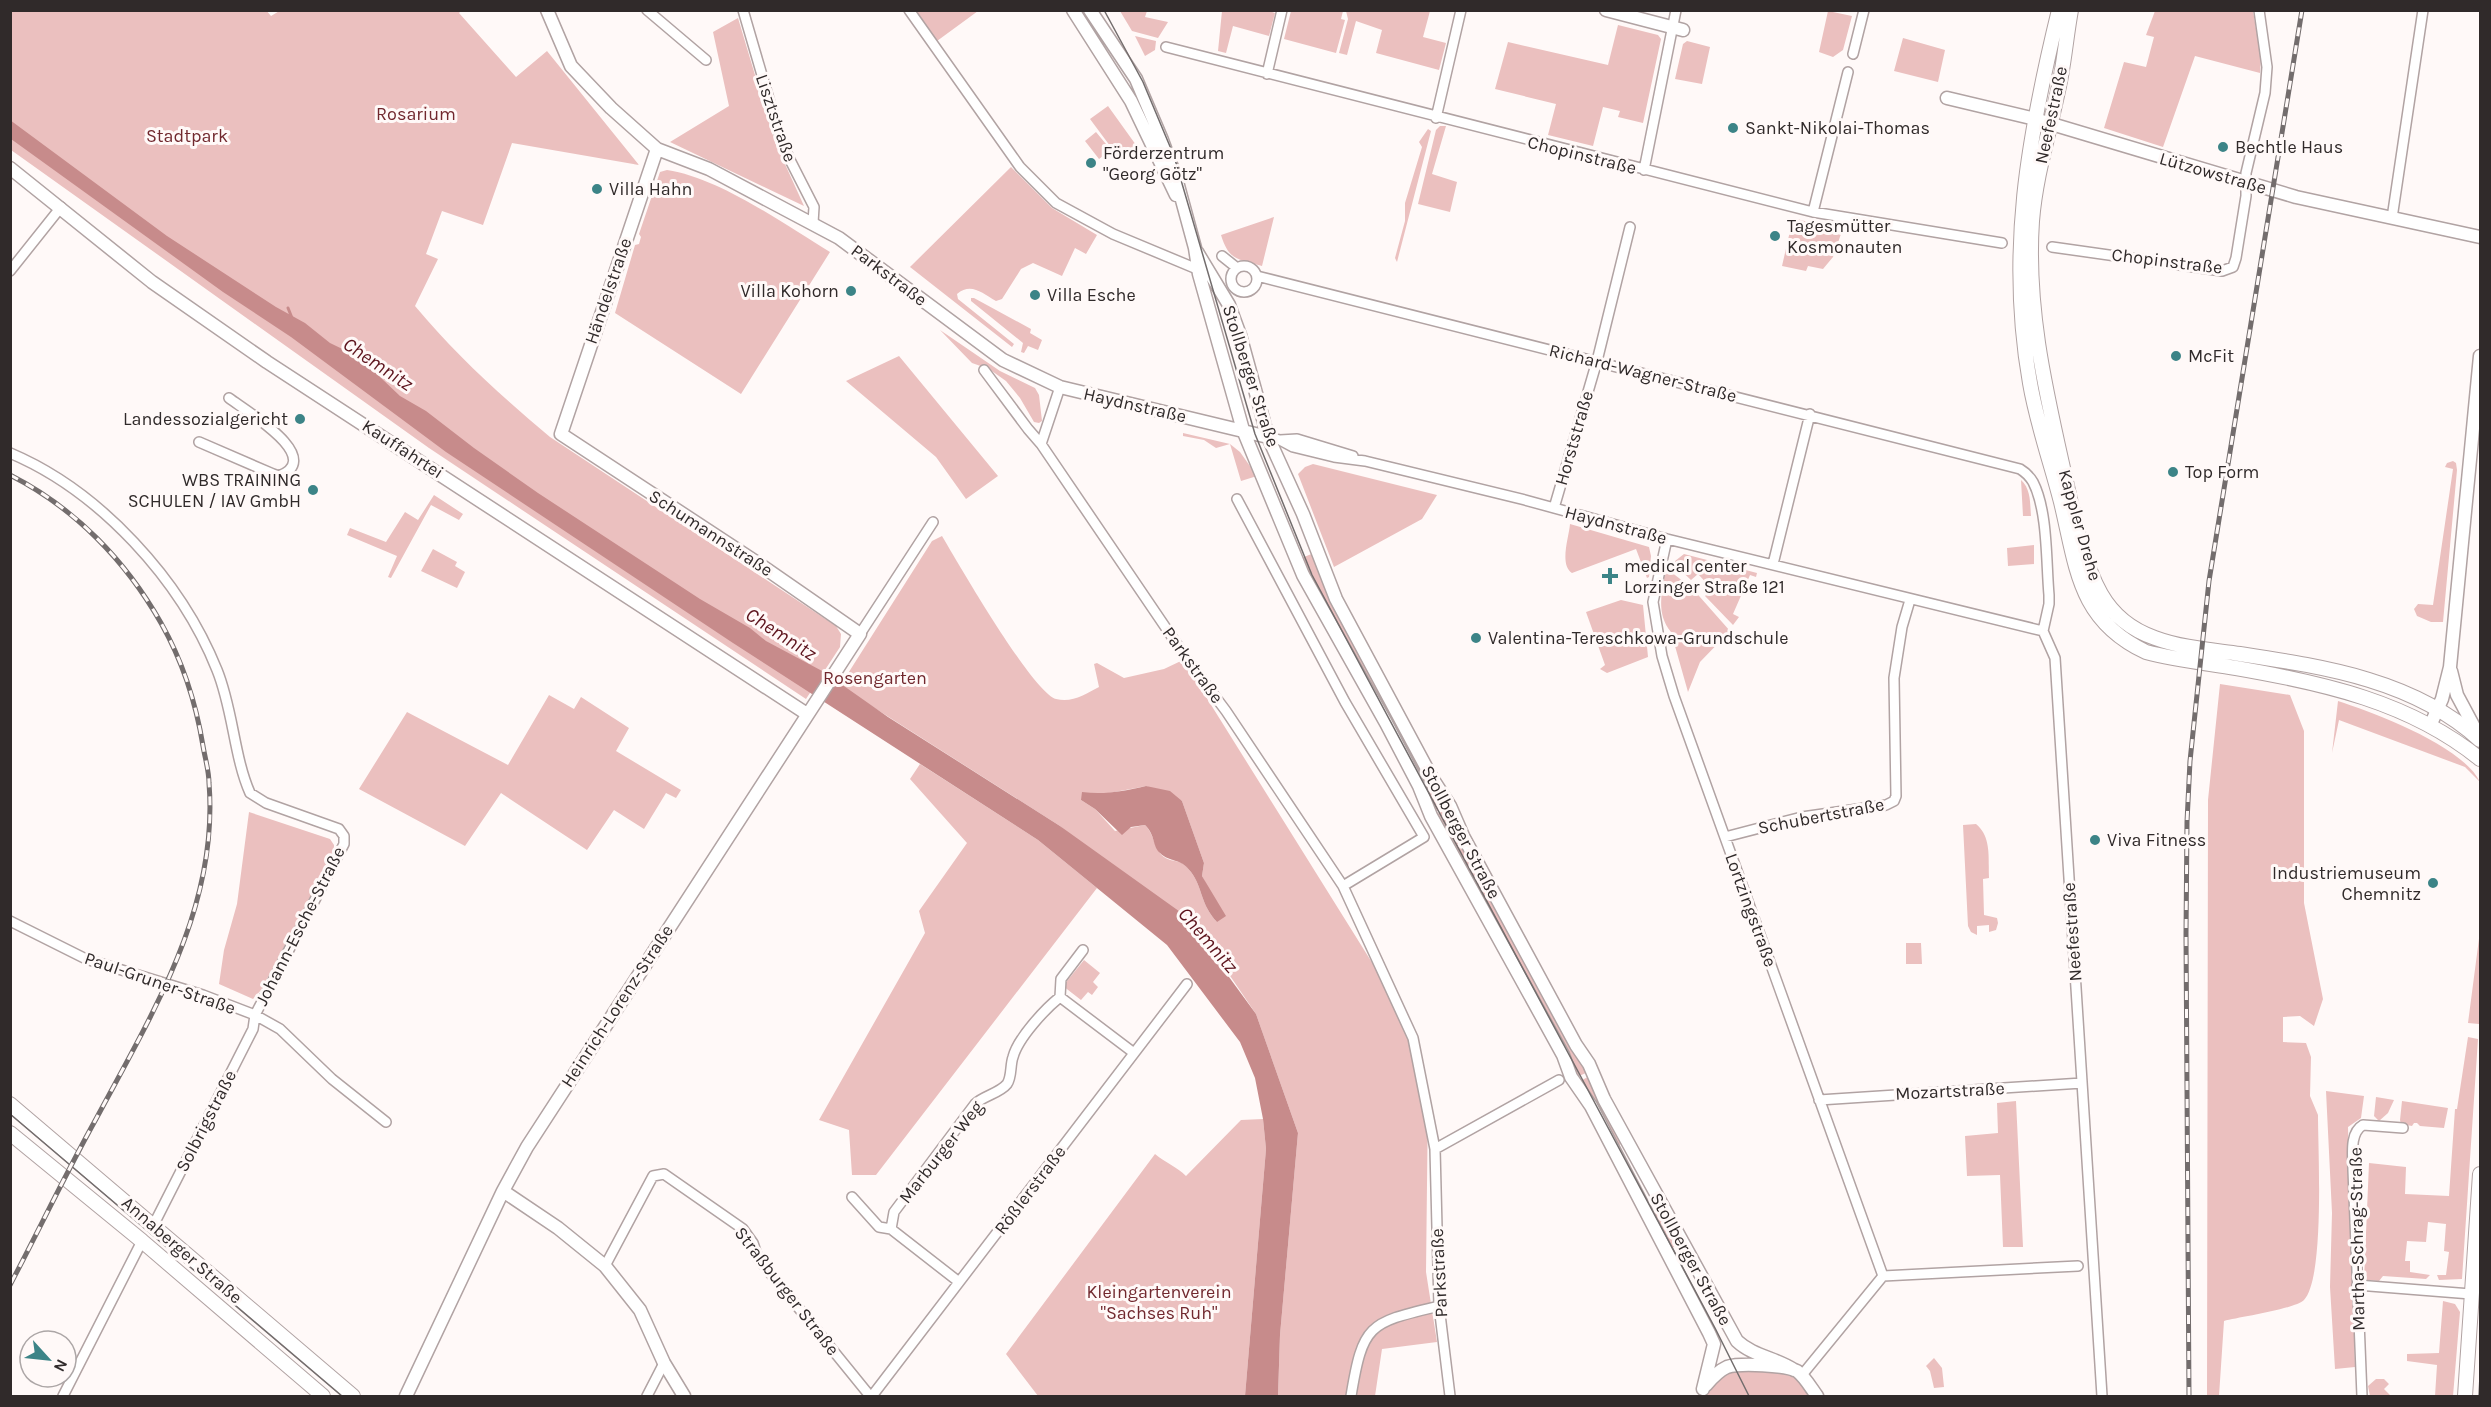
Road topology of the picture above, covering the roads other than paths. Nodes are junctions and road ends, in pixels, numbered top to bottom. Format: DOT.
graph roads {
  1 [pos="547,10"];
  2 [pos="647,10"];
  3 [pos="743,10"];
  4 [pos="909,10"];
  5 [pos="1073,10"];
  6 [pos="1090,10"];
  7 [pos="1282,10"];
  8 [pos="1461,10"];
  9 [pos="1606,10"];
  10 [pos="1676,10"];
  11 [pos="1864,10"];
  12 [pos="2059,10"];
  13 [pos="2071,10"];
  14 [pos="2259,10"];
  15 [pos="2423,10"];
  16 [pos="1678,29"];
  17 [pos="1167,47"];
  18 [pos="1852,54"];
  19 [pos="706,60"];
  20 [pos="1848,72"];
  21 [pos="1267,74"];
  22 [pos="1947,98"];
  23 [pos="1436,117"];
  24 [pos="2035,119"];
  25 [pos="2050,123"];
  26 [pos="657,149"];
  27 [pos="10,168"];
  28 [pos="1644,170"];
  29 [pos="2247,184"];
  30 [pos="2022,205"];
  31 [pos="61,207"];
  32 [pos="1182,207"];
  33 [pos="1812,212"];
  34 [pos="2392,218"];
  35 [pos="2032,220"];
  36 [pos="813,223"];
  37 [pos="1630,227"];
  38 [pos="2481,237"];
  39 [pos="2002,243"];
  40 [pos="2052,247"];
  41 [pos="1195,248"];
  42 [pos="1222,256"];
  43 [pos="1237,268"];
  44 [pos="1197,269"];
  45 [pos="10,271"];
  46 [pos="1257,276"];
  47 [pos="2481,356"];
  48 [pos="1597,362"];
  49 [pos="984,370"];
  50 [pos="1060,387"];
  51 [pos="229,398"];
  52 [pos="1810,414"];
  53 [pos="1243,430"];
  54 [pos="561,434"];
  55 [pos="1274,439"];
  56 [pos="199,442"];
  57 [pos="1041,444"];
  58 [pos="10,453"];
  59 [pos="1237,499"];
  60 [pos="1554,508"];
  61 [pos="933,522"];
  62 [pos="1667,539"];
  63 [pos="1773,564"];
  64 [pos="1910,600"];
  65 [pos="2043,631"];
  66 [pos="860,634"];
  67 [pos="2450,667"];
  68 [pos="2438,708"];
  69 [pos="807,714"];
  70 [pos="2430,726"];
  71 [pos="2481,739"];
  72 [pos="2481,759"];
  73 [pos="1725,837"];
  74 [pos="1343,886"];
  75 [pos="10,921"];
  76 [pos="1083,950"];
  77 [pos="1187,984"];
  78 [pos="1060,997"];
  79 [pos="255,1015"];
  80 [pos="1134,1053"];
  81 [pos="1559,1080"];
  82 [pos="2082,1083"];
  83 [pos="1819,1101"];
  84 [pos="10,1104"];
  85 [pos="386,1122"];
  86 [pos="2403,1128"];
  87 [pos="10,1133"];
  88 [pos="1435,1149"];
  89 [pos="2481,1173"];
  90 [pos="503,1191"];
  91 [pos="852,1197"];
  92 [pos="153,1226"];
  93 [pos="891,1229"];
  94 [pos="142,1241"];
  95 [pos="605,1266"];
  96 [pos="2078,1266"];
  97 [pos="1882,1276"];
  98 [pos="959,1282"];
  99 [pos="2357,1285"];
  100 [pos="2471,1294"];
  101 [pos="1439,1305"];
  102 [pos="664,1363"];
  103 [pos="1798,1372"];
  104 [pos="1701,1393"];
  105 [pos="63,1396"];
  106 [pos="323,1396"];
  107 [pos="353,1396"];
  108 [pos="406,1396"];
  109 [pos="647,1396"];
  110 [pos="684,1396"];
  111 [pos="871,1396"];
  112 [pos="1350,1396"];
  113 [pos="1450,1396"];
  114 [pos="1817,1396"];
  115 [pos="2102,1396"];
  116 [pos="2362,1396"];
  117 [pos="2465,1396"];
  1 -- 26 [label="street"];
  2 -- 19 [label="street"];
  3 -- 36 [label="street, Lisztstraße"];
  4 -- 44 [label="street"];
  5 -- 32 [label="street, Stollberger Straße"];
  6 -- 32 [label="street, Stollberger Straße"];
  7 -- 21 [label="street"];
  8 -- 23 [label="street"];
  9 -- 16 [label="street"];
  10 -- 16 [label="street"];
  11 -- 18 [label="street"];
  12 -- 24 [label="main road, Neefestraße"];
  13 -- 25 [label="main road, Neefestraße"];
  14 -- 29 [label="street"];
  15 -- 34 [label="street"];
  16 -- 28 [label="street"];
  17 -- 21 [label="street, Chopinstraße"];
  20 -- 33 [label="street"];
  21 -- 23 [label="street, Chopinstraße"];
  22 -- 24 [label="street, Lützowstraße"];
  23 -- 28 [label="street, Chopinstraße"];
  24 -- 25 [label="street, Lützowstraße"];
  24 -- 30 [label="main road, Neefestraße"];
  25 -- 29 [label="street, Lützowstraße"];
  25 -- 35 [label="main road, Neefestraße"];
  26 -- 36 [label="street, Parkstraße"];
  26 -- 54 [label="street, Händelstraße"];
  27 -- 31 [label="street, Kauffahrtei"];
  28 -- 33 [label="street, Chopinstraße"];
  29 -- 34 [label="street, Lützowstraße"];
  29 -- 40 [label="street, Chopinstraße"];
  30 -- 70 [label="main road, Kappler Drehe"];
  31 -- 45 [label="street"];
  31 -- 69 [label="street, Kauffahrtei"];
  32 -- 41 [label="street, Stollberger Straße"];
  33 -- 39 [label="street, Chopinstraße"];
  34 -- 38 [label="street, Lützowstraße"];
  35 -- 68 [label="main road, Kappler Drehe"];
  36 -- 50 [label="street, Parkstraße"];
  37 -- 48 [label="street, Horststraße"];
  41 -- 44 [label="street, Stollberger Straße"];
  41 -- 55 [label="street, Stollberger Straße"];
  42 -- 43 [label="street, Richard-Wagner-Straße"];
  43 -- 46 [label="street, Richard-Wagner-Straße"];
  43 -- 46 [label="street"];
  44 -- 53 [label="street, Stollberger Straße"];
  46 -- 48 [label="street, Richard-Wagner-Straße"];
  47 -- 67 [label="street"];
  48 -- 52 [label="street, Richard-Wagner-Straße"];
  48 -- 60 [label="street, Horststraße"];
  49 -- 57 [label="street, Parkstraße"];
  50 -- 53 [label="street, Haydnstraße"];
  50 -- 57 [label="street"];
  51 -- 56 [label="street"];
  52 -- 63 [label="street"];
  52 -- 65 [label="street, Richard-Wagner-Straße"];
  53 -- 55 [label="street, Haydnstraße"];
  53 -- 104 [label="street, Stollberger Straße"];
  54 -- 66 [label="street, Schumannstraße"];
  55 -- 60 [label="street, Haydnstraße"];
  55 -- 103 [label="street, Stollberger Straße"];
  57 -- 74 [label="street, Parkstraße"];
  58 -- 79 [label="street, Johann-Esche-Straße"];
  59 -- 74 [label="street"];
  60 -- 62 [label="street, Haydnstraße"];
  61 -- 66 [label="street"];
  62 -- 63 [label="street, Haydnstraße"];
  62 -- 73 [label="street, Lortzingstraße"];
  63 -- 64 [label="street, Haydnstraße"];
  64 -- 65 [label="street, Haydnstraße"];
  64 -- 73 [label="street, Schubertstraße"];
  65 -- 82 [label="street, Neefestraße"];
  66 -- 69 [label="street, Heinrich-Lorenz-Straße"];
  67 -- 68 [label="street"];
  67 -- 71 [label="street"];
  68 -- 70 [label="street"];
  68 -- 71 [label="main road, Kappler Drehe"];
  69 -- 90 [label="street, Heinrich-Lorenz-Straße"];
  70 -- 72 [label="main road, Kappler Drehe"];
  73 -- 83 [label="street, Lortzingstraße"];
  74 -- 88 [label="street, Parkstraße"];
  75 -- 79 [label="street, Paul-Gruner-Straße"];
  76 -- 78 [label="street, Marburger Weg"];
  77 -- 80 [label="street, Rößlerstraße"];
  78 -- 80 [label="street"];
  78 -- 93 [label="street, Marburger Weg"];
  79 -- 85 [label="street, Paul-Gruner-Straße"];
  79 -- 92 [label="street, Solbrigstraße"];
  80 -- 98 [label="street, Rößlerstraße"];
  81 -- 88 [label="street"];
  82 -- 83 [label="street, Mozartstraße"];
  82 -- 115 [label="street, Neefestraße"];
  83 -- 97 [label="street, Lortzingstraße"];
  84 -- 92 [label="main road, Annaberger Straße"];
  86 -- 99 [label="street, Martha-Schrag-Straße"];
  87 -- 94 [label="main road, Annaberger Straße"];
  88 -- 101 [label="street, Parkstraße"];
  89 -- 100 [label="main road"];
  90 -- 95 [label="street"];
  90 -- 108 [label="street, Heinrich-Lorenz-Straße"];
  91 -- 93 [label="street"];
  92 -- 107 [label="main road, Annaberger Straße"];
  93 -- 98 [label="street"];
  94 -- 105 [label="street"];
  94 -- 106 [label="main road, Annaberger Straße"];
  95 -- 102 [label="street"];
  95 -- 111 [label="street, Straßburger Straße"];
  96 -- 97 [label="street"];
  97 -- 103 [label="street"];
  98 -- 111 [label="street, Rößlerstraße"];
  99 -- 100 [label="street"];
  99 -- 116 [label="street, Martha-Schrag-Straße"];
  100 -- 117 [label="main road"];
  101 -- 112 [label="street"];
  101 -- 113 [label="street, Parkstraße"];
  102 -- 109 [label="street"];
  102 -- 110 [label="street"];
  103 -- 104 [label="street"];
  103 -- 114 [label="street"];
}
